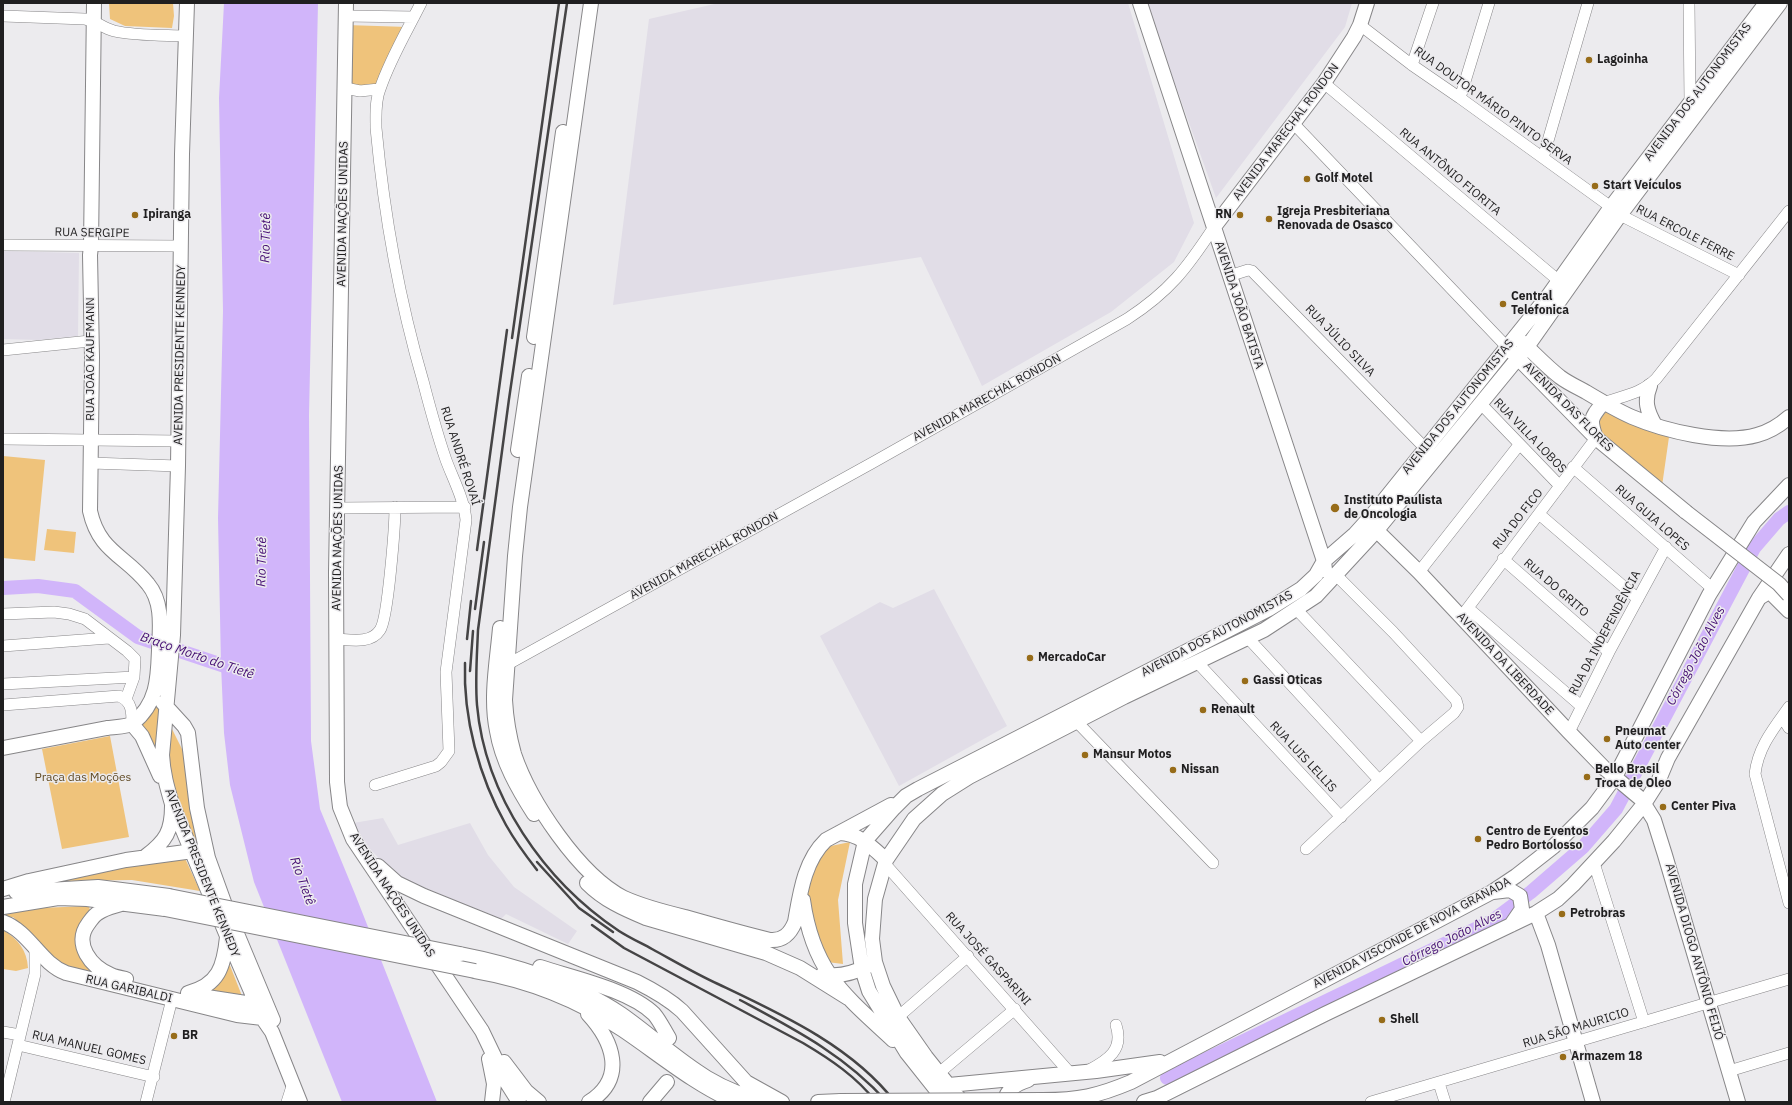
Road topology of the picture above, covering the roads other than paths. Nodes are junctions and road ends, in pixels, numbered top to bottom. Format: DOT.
graph roads {
  1 [pos="94,3"];
  2 [pos="187,3"];
  3 [pos="421,3"];
  4 [pos="582,3"];
  5 [pos="591,3"];
  6 [pos="1140,3"];
  7 [pos="1367,3"];
  8 [pos="1433,3"];
  9 [pos="1489,3"];
  10 [pos="1588,3"];
  11 [pos="1689,3"];
  12 [pos="1766,3"];
  13 [pos="1780,3"];
  14 [pos="346,9"];
  15 [pos="3,16"];
  16 [pos="414,17"];
  17 [pos="94,21"];
  18 [pos="1360,25"];
  19 [pos="186,36"];
  20 [pos="1412,65"];
  21 [pos="1324,82"];
  22 [pos="345,88"];
  23 [pos="379,89"];
  24 [pos="1460,98"];
  25 [pos="1690,102"];
  26 [pos="1294,124"];
  27 [pos="1543,158"];
  28 [pos="1615,211"];
  29 [pos="1789,212"];
  30 [pos="1214,227"];
  31 [pos="3,245"];
  32 [pos="91,246"];
  33 [pos="181,246"];
  34 [pos="1739,275"];
  35 [pos="1229,276"];
  36 [pos="1559,281"];
  37 [pos="90,341"];
  38 [pos="1511,341"];
  39 [pos="1527,347"];
  40 [pos="5,350"];
  41 [pos="1518,358"];
  42 [pos="1532,373"];
  43 [pos="1650,386"];
  44 [pos="1603,403"];
  45 [pos="1481,404"];
  46 [pos="1789,417"];
  47 [pos="1655,425"];
  48 [pos="1596,438"];
  49 [pos="3,440"];
  50 [pos="91,440"];
  51 [pos="179,441"];
  52 [pos="1519,445"];
  53 [pos="1425,448"];
  54 [pos="91,463"];
  55 [pos="178,466"];
  56 [pos="1573,467"];
  57 [pos="1789,485"];
  58 [pos="1560,486"];
  59 [pos="338,508"];
  60 [pos="395,508"];
  61 [pos="465,508"];
  62 [pos="1539,514"];
  63 [pos="1372,525"];
  64 [pos="1666,547"];
  65 [pos="1503,559"];
  66 [pos="1324,561"];
  67 [pos="1787,563"];
  68 [pos="1419,572"];
  69 [pos="1336,575"];
  70 [pos="1789,583"];
  71 [pos="1713,589"];
  72 [pos="1316,596"];
  73 [pos="1758,598"];
  74 [pos="1638,599"];
  75 [pos="1787,604"];
  76 [pos="1297,610"];
  77 [pos="1465,613"];
  78 [pos="3,614"];
  79 [pos="109,638"];
  80 [pos="1248,638"];
  81 [pos="337,639"];
  82 [pos="3,646"];
  83 [pos="1609,652"];
  84 [pos="1197,662"];
  85 [pos="501,668"];
  86 [pos="134,677"];
  87 [pos="3,684"];
  88 [pos="156,690"];
  89 [pos="126,699"];
  90 [pos="3,705"];
  91 [pos="167,706"];
  92 [pos="1581,706"];
  93 [pos="1789,707"];
  94 [pos="1782,717"];
  95 [pos="1076,721"];
  96 [pos="132,724"];
  97 [pos="1789,728"];
  98 [pos="1569,732"];
  99 [pos="1421,741"];
  100 [pos="3,748"];
  101 [pos="1379,780"];
  102 [pos="1619,781"];
  103 [pos="375,785"];
  104 [pos="166,786"];
  105 [pos="906,796"];
  106 [pos="1643,802"];
  107 [pos="172,804"];
  108 [pos="1341,817"];
  109 [pos="839,833"];
  110 [pos="353,839"];
  111 [pos="865,841"];
  112 [pos="1306,849"];
  113 [pos="193,851"];
  114 [pos="146,856"];
  115 [pos="208,858"];
  116 [pos="886,862"];
  117 [pos="1213,863"];
  118 [pos="1594,864"];
  119 [pos="801,888"];
  120 [pos="3,889"];
  121 [pos="1497,892"];
  122 [pos="3,894"];
  123 [pos="424,896"];
  124 [pos="124,903"];
  125 [pos="1789,903"];
  126 [pos="3,907"];
  127 [pos="1536,913"];
  128 [pos="404,914"];
  129 [pos="1514,921"];
  130 [pos="3,922"];
  131 [pos="227,936"];
  132 [pos="35,946"];
  133 [pos="968,956"];
  134 [pos="875,962"];
  135 [pos="475,964"];
  136 [pos="800,968"];
  137 [pos="862,969"];
  138 [pos="58,970"];
  139 [pos="35,974"];
  140 [pos="829,976"];
  141 [pos="1789,979"];
  142 [pos="186,994"];
  143 [pos="848,998"];
  144 [pos="172,999"];
  145 [pos="1709,1003"];
  146 [pos="581,1006"];
  147 [pos="1015,1009"];
  148 [pos="267,1016"];
  149 [pos="898,1017"];
  150 [pos="1644,1022"];
  151 [pos="1116,1025"];
  152 [pos="482,1031"];
  153 [pos="3,1032"];
  154 [pos="669,1038"];
  155 [pos="19,1040"];
  156 [pos="1576,1042"];
  157 [pos="907,1053"];
  158 [pos="1789,1053"];
  159 [pos="1173,1060"];
  160 [pos="1729,1071"];
  161 [pos="1087,1072"];
  162 [pos="939,1073"];
  163 [pos="1070,1073"];
  164 [pos="1037,1076"];
  165 [pos="154,1077"];
  166 [pos="667,1082"];
  167 [pos="292,1083"];
  168 [pos="1439,1083"];
  169 [pos="949,1085"];
  170 [pos="510,1089"];
  171 [pos="522,1096"];
  172 [pos="492,1101"];
  173 [pos="841,1101"];
  174 [pos="1150,1101"];
  175 [pos="4,1102"];
  176 [pos="146,1102"];
  177 [pos="287,1102"];
  178 [pos="300,1102"];
  179 [pos="539,1102"];
  180 [pos="589,1102"];
  181 [pos="650,1102"];
  182 [pos="735,1102"];
  183 [pos="782,1102"];
  184 [pos="818,1102"];
  185 [pos="946,1102"];
  186 [pos="962,1102"];
  187 [pos="1004,1102"];
  188 [pos="1371,1102"];
  189 [pos="1445,1102"];
  190 [pos="1593,1102"];
  191 [pos="1738,1102"];
  1 -- 17 [label="main road, RUA JOÃO KAUFMANN"];
  2 -- 19 [label="main road, AVENIDA PRESIDENTE KENNEDY"];
  3 -- 16 [label="street, RUA ANDRÉ ROVAÍ"];
  4 -- 85 [label="main road"];
  5 -- 85 [label="main road"];
  6 -- 30 [label="main road, AVENIDA JOÃO BATISTA"];
  7 -- 18 [label="main road, AVENIDA MARECHAL RONDON"];
  8 -- 20 [label="street"];
  9 -- 24 [label="street"];
  10 -- 27 [label="street"];
  11 -- 25 [label="street"];
  12 -- 25 [label="main road, AVENIDA DOS AUTONOMISTAS"];
  13 -- 28 [label="main road, AVENIDA DOS AUTONOMISTAS"];
  14 -- 16 [label="street"];
  14 -- 22 [label="main road, AVENIDA NAÇÕES UNIDAS"];
  15 -- 17 [label="street"];
  16 -- 23 [label="street, RUA ANDRÉ ROVAÍ"];
  17 -- 19 [label="street"];
  17 -- 32 [label="main road, RUA JOÃO KAUFMANN"];
  18 -- 20 [label="street, RUA DOUTOR MÁRIO PINTO SERVA"];
  18 -- 21 [label="main road, AVENIDA MARECHAL RONDON"];
  19 -- 33 [label="main road, AVENIDA PRESIDENTE KENNEDY"];
  20 -- 24 [label="street, RUA DOUTOR MÁRIO PINTO SERVA"];
  21 -- 26 [label="main road, AVENIDA MARECHAL RONDON"];
  21 -- 36 [label="street, RUA ANTÔNIO FIORITA"];
  22 -- 23 [label="street"];
  22 -- 59 [label="main road, AVENIDA NAÇÕES UNIDAS"];
  23 -- 61 [label="street, RUA ANDRÉ ROVAÍ"];
  24 -- 27 [label="street, RUA DOUTOR MÁRIO PINTO SERVA"];
  25 -- 28 [label="main road, AVENIDA DOS AUTONOMISTAS"];
  26 -- 30 [label="main road, AVENIDA MARECHAL RONDON"];
  26 -- 38 [label="street"];
  27 -- 28 [label="street, RUA DOUTOR MÁRIO PINTO SERVA"];
  28 -- 34 [label="street, RUA ERCOLE FERRE"];
  28 -- 36 [label="main road, AVENIDA DOS AUTONOMISTAS"];
  28 -- 39 [label="main road, AVENIDA DOS AUTONOMISTAS"];
  29 -- 34 [label="street"];
  30 -- 35 [label="main road, AVENIDA JOÃO BATISTA"];
  30 -- 85 [label="street, AVENIDA MARECHAL RONDON"];
  31 -- 32 [label="street, RUA SERGIPE"];
  32 -- 33 [label="street, RUA SERGIPE"];
  32 -- 37 [label="main road, RUA JOÃO KAUFMANN"];
  33 -- 51 [label="main road, AVENIDA PRESIDENTE KENNEDY"];
  34 -- 43 [label="street"];
  35 -- 53 [label="street, RUA JÚLIO SILVA"];
  35 -- 66 [label="main road, AVENIDA JOÃO BATISTA"];
  36 -- 38 [label="main road, AVENIDA DOS AUTONOMISTAS"];
  37 -- 40 [label="street"];
  37 -- 50 [label="main road, RUA JOÃO KAUFMANN"];
  38 -- 39 [label="main road"];
  38 -- 41 [label="main road, AVENIDA DAS FLORES"];
  38 -- 53 [label="main road, AVENIDA DOS AUTONOMISTAS"];
  39 -- 41 [label="main road, AVENIDA DOS AUTONOMISTAS"];
  39 -- 44 [label="main road"];
  41 -- 42 [label="main road, AVENIDA DAS FLORES"];
  41 -- 45 [label="main road, AVENIDA DOS AUTONOMISTAS"];
  42 -- 44 [label="main road"];
  42 -- 48 [label="main road, AVENIDA DAS FLORES"];
  43 -- 44 [label="street"];
  43 -- 47 [label="main road"];
  44 -- 47 [label="main road"];
  44 -- 48 [label="main road"];
  45 -- 52 [label="street, RUA VILLA LOBOS"];
  45 -- 63 [label="main road, AVENIDA DOS AUTONOMISTAS"];
  46 -- 47 [label="main road"];
  48 -- 56 [label="street, RUA DO FICO"];
  48 -- 75 [label="main road, AVENIDA DAS FLORES, bridge"];
  49 -- 50 [label="street"];
  50 -- 51 [label="street"];
  50 -- 54 [label="main road, RUA JOÃO KAUFMANN"];
  51 -- 55 [label="main road, AVENIDA PRESIDENTE KENNEDY"];
  52 -- 58 [label="street, RUA VILLA LOBOS"];
  52 -- 68 [label="street"];
  53 -- 63 [label="main road, AVENIDA DOS AUTONOMISTAS"];
  54 -- 55 [label="street"];
  54 -- 88 [label="main road, RUA JOÃO KAUFMANN"];
  55 -- 91 [label="main road, AVENIDA PRESIDENTE KENNEDY"];
  56 -- 58 [label="street, RUA DO FICO"];
  56 -- 64 [label="street, RUA GUIA LOPES"];
  57 -- 71 [label="main road, AVENIDA VISCONDE DE NOVA GRANADA"];
  58 -- 62 [label="street, RUA DO FICO"];
  59 -- 60 [label="street"];
  59 -- 81 [label="main road, AVENIDA NAÇÕES UNIDAS"];
  60 -- 61 [label="street"];
  60 -- 81 [label="street"];
  61 -- 103 [label="street, RUA ANDRÉ ROVAÍ"];
  62 -- 65 [label="street, RUA DO FICO"];
  62 -- 74 [label="street"];
  63 -- 66 [label="main road, AVENIDA DOS AUTONOMISTAS"];
  63 -- 68 [label="main road, AVENIDA DA LIBERDADE"];
  63 -- 69 [label="main road, AVENIDA DOS AUTONOMISTAS"];
  64 -- 71 [label="street, RUA GUIA LOPES"];
  64 -- 74 [label="street, RUA DA INDEPENDÊNCIA"];
  65 -- 77 [label="street, RUA DO FICO"];
  65 -- 83 [label="street, RUA DO GRITO"];
  66 -- 72 [label="main road"];
  66 -- 105 [label="main road, AVENIDA DOS AUTONOMISTAS"];
  67 -- 73 [label="main road"];
  68 -- 77 [label="main road, AVENIDA DA LIBERDADE"];
  69 -- 72 [label="main road, AVENIDA DOS AUTONOMISTAS"];
  69 -- 99 [label="street"];
  70 -- 75 [label="main road"];
  71 -- 102 [label="main road, AVENIDA VISCONDE DE NOVA GRANADA"];
  72 -- 76 [label="main road, AVENIDA DOS AUTONOMISTAS"];
  73 -- 75 [label="main road"];
  73 -- 106 [label="main road"];
  74 -- 83 [label="street, RUA DA INDEPENDÊNCIA"];
  76 -- 80 [label="main road, AVENIDA DOS AUTONOMISTAS"];
  76 -- 99 [label="street"];
  77 -- 92 [label="street"];
  77 -- 98 [label="main road, AVENIDA DA LIBERDADE"];
  78 -- 79 [label="street"];
  79 -- 82 [label="street"];
  79 -- 86 [label="street"];
  80 -- 84 [label="main road, AVENIDA DOS AUTONOMISTAS"];
  80 -- 101 [label="street"];
  81 -- 110 [label="main road, AVENIDA NAÇÕES UNIDAS"];
  83 -- 92 [label="street, RUA DA INDEPENDÊNCIA"];
  84 -- 95 [label="main road, AVENIDA DOS AUTONOMISTAS"];
  84 -- 108 [label="street, RUA LUIS LELLIS"];
  85 -- 119 [label="main road"];
  85 -- 136 [label="main road"];
  86 -- 87 [label="street"];
  86 -- 89 [label="street"];
  88 -- 91 [label="main road, AVENIDA PRESIDENTE KENNEDY"];
  88 -- 96 [label="main road"];
  89 -- 90 [label="street"];
  89 -- 96 [label="street"];
  91 -- 104 [label="main road, AVENIDA PRESIDENTE KENNEDY"];
  91 -- 115 [label="main road, AVENIDA PRESIDENTE KENNEDY"];
  92 -- 98 [label="street, RUA DA INDEPENDÊNCIA"];
  93 -- 94 [label="street"];
  94 -- 97 [label="street"];
  94 -- 125 [label="street"];
  95 -- 116 [label="main road, AVENIDA DOS AUTONOMISTAS"];
  95 -- 117 [label="street"];
  96 -- 100 [label="main road"];
  96 -- 104 [label="main road"];
  98 -- 102 [label="main road, AVENIDA DA LIBERDADE"];
  99 -- 101 [label="street"];
  101 -- 108 [label="street"];
  102 -- 106 [label="main road, AVENIDA DA LIBERDADE"];
  102 -- 121 [label="main road, AVENIDA VISCONDE DE NOVA GRANADA"];
  104 -- 107 [label="main road, AVENIDA PRESIDENTE KENNEDY"];
  105 -- 109 [label="main road"];
  105 -- 111 [label="main road, AVENIDA DOS AUTONOMISTAS"];
  106 -- 118 [label="main road"];
  106 -- 145 [label="main road, AVENIDA DIOGO ANTÔNIO FEIJÓ"];
  107 -- 113 [label="main road, AVENIDA PRESIDENTE KENNEDY"];
  107 -- 114 [label="main road"];
  108 -- 112 [label="street"];
  109 -- 111 [label="main road"];
  109 -- 119 [label="main road"];
  110 -- 123 [label="main road"];
  110 -- 128 [label="main road, AVENIDA NAÇÕES UNIDAS"];
  111 -- 116 [label="main road"];
  111 -- 137 [label="main road, AVENIDA DOS AUTONOMISTAS"];
  113 -- 114 [label="main road"];
  113 -- 115 [label="main road"];
  113 -- 131 [label="main road, AVENIDA PRESIDENTE KENNEDY"];
  114 -- 120 [label="main road"];
  115 -- 148 [label="main road, AVENIDA PRESIDENTE KENNEDY"];
  116 -- 133 [label="street, RUA JOSÉ GASPARINI"];
  116 -- 134 [label="main road, AVENIDA DOS AUTONOMISTAS"];
  118 -- 127 [label="main road"];
  118 -- 150 [label="street"];
  119 -- 140 [label="main road"];
  121 -- 129 [label="main road"];
  121 -- 159 [label="main road, AVENIDA VISCONDE DE NOVA GRANADA"];
  122 -- 135 [label="main road, bridge"];
  123 -- 128 [label="main road"];
  123 -- 183 [label="main road"];
  124 -- 126 [label="main road"];
  124 -- 135 [label="main road, bridge"];
  124 -- 142 [label="main road, RUA GARIBALDI"];
  127 -- 129 [label="main road"];
  127 -- 156 [label="main road"];
  128 -- 152 [label="main road, AVENIDA NAÇÕES UNIDAS"];
  129 -- 174 [label="main road"];
  130 -- 132 [label="main road, RUA GARIBALDI"];
  131 -- 142 [label="main road"];
  131 -- 148 [label="main road, AVENIDA PRESIDENTE KENNEDY"];
  132 -- 138 [label="main road, RUA GARIBALDI"];
  132 -- 139 [label="street"];
  133 -- 147 [label="street, RUA JOSÉ GASPARINI"];
  133 -- 149 [label="street"];
  134 -- 137 [label="main road"];
  134 -- 149 [label="main road, AVENIDA DOS AUTONOMISTAS"];
  135 -- 146 [label="main road"];
  135 -- 154 [label="main road"];
  135 -- 183 [label="main road"];
  136 -- 140 [label="main road"];
  136 -- 143 [label="main road"];
  137 -- 140 [label="main road"];
  137 -- 157 [label="main road, AVENIDA DOS AUTONOMISTAS"];
  138 -- 139 [label="street"];
  138 -- 144 [label="main road, RUA GARIBALDI"];
  139 -- 155 [label="street"];
  140 -- 143 [label="main road"];
  141 -- 145 [label="street, RUA SÃO MAURICIO"];
  142 -- 148 [label="main road, RUA GARIBALDI"];
  143 -- 157 [label="main road"];
  144 -- 148 [label="main road, RUA GARIBALDI"];
  144 -- 165 [label="street"];
  145 -- 150 [label="street, RUA SÃO MAURICIO"];
  145 -- 160 [label="main road, AVENIDA DIOGO ANTÔNIO FEIJÓ"];
  146 -- 180 [label="main road"];
  146 -- 182 [label="main road"];
  147 -- 162 [label="street"];
  147 -- 163 [label="street, RUA JOSÉ GASPARINI"];
  148 -- 167 [label="main road, AVENIDA PRESIDENTE KENNEDY"];
  149 -- 162 [label="main road, AVENIDA DOS AUTONOMISTAS"];
  150 -- 156 [label="street, RUA SÃO MAURICIO"];
  151 -- 161 [label="street"];
  152 -- 170 [label="main road, AVENIDA NAÇÕES UNIDAS"];
  152 -- 171 [label="main road"];
  152 -- 172 [label="main road, AVENIDA NAÇÕES UNIDAS"];
  153 -- 155 [label="street, RUA MANUEL GOMES"];
  155 -- 165 [label="street, RUA MANUEL GOMES"];
  155 -- 175 [label="street"];
  156 -- 168 [label="street, RUA SÃO MAURICIO"];
  156 -- 190 [label="main road"];
  157 -- 185 [label="main road, AVENIDA DOS AUTONOMISTAS"];
  158 -- 160 [label="street"];
  159 -- 161 [label="main road"];
  159 -- 173 [label="main road, AVENIDA VISCONDE DE NOVA GRANADA, bridge"];
  160 -- 191 [label="main road, AVENIDA DIOGO ANTÔNIO FEIJÓ"];
  161 -- 163 [label="main road"];
  162 -- 169 [label="main road, AVENIDA DOS AUTONOMISTAS"];
  163 -- 164 [label="main road"];
  164 -- 169 [label="main road"];
  164 -- 187 [label="main road"];
  165 -- 176 [label="street"];
  166 -- 181 [label="main road"];
  167 -- 177 [label="street"];
  167 -- 178 [label="main road, AVENIDA PRESIDENTE KENNEDY"];
  168 -- 188 [label="street, RUA SÃO MAURICIO"];
  168 -- 189 [label="street"];
  169 -- 186 [label="main road, AVENIDA DOS AUTONOMISTAS"];
  170 -- 171 [label="main road"];
  170 -- 172 [label="main road"];
  171 -- 179 [label="main road"];
  173 -- 184 [label="main road, AVENIDA VISCONDE DE NOVA GRANADA"];
}
